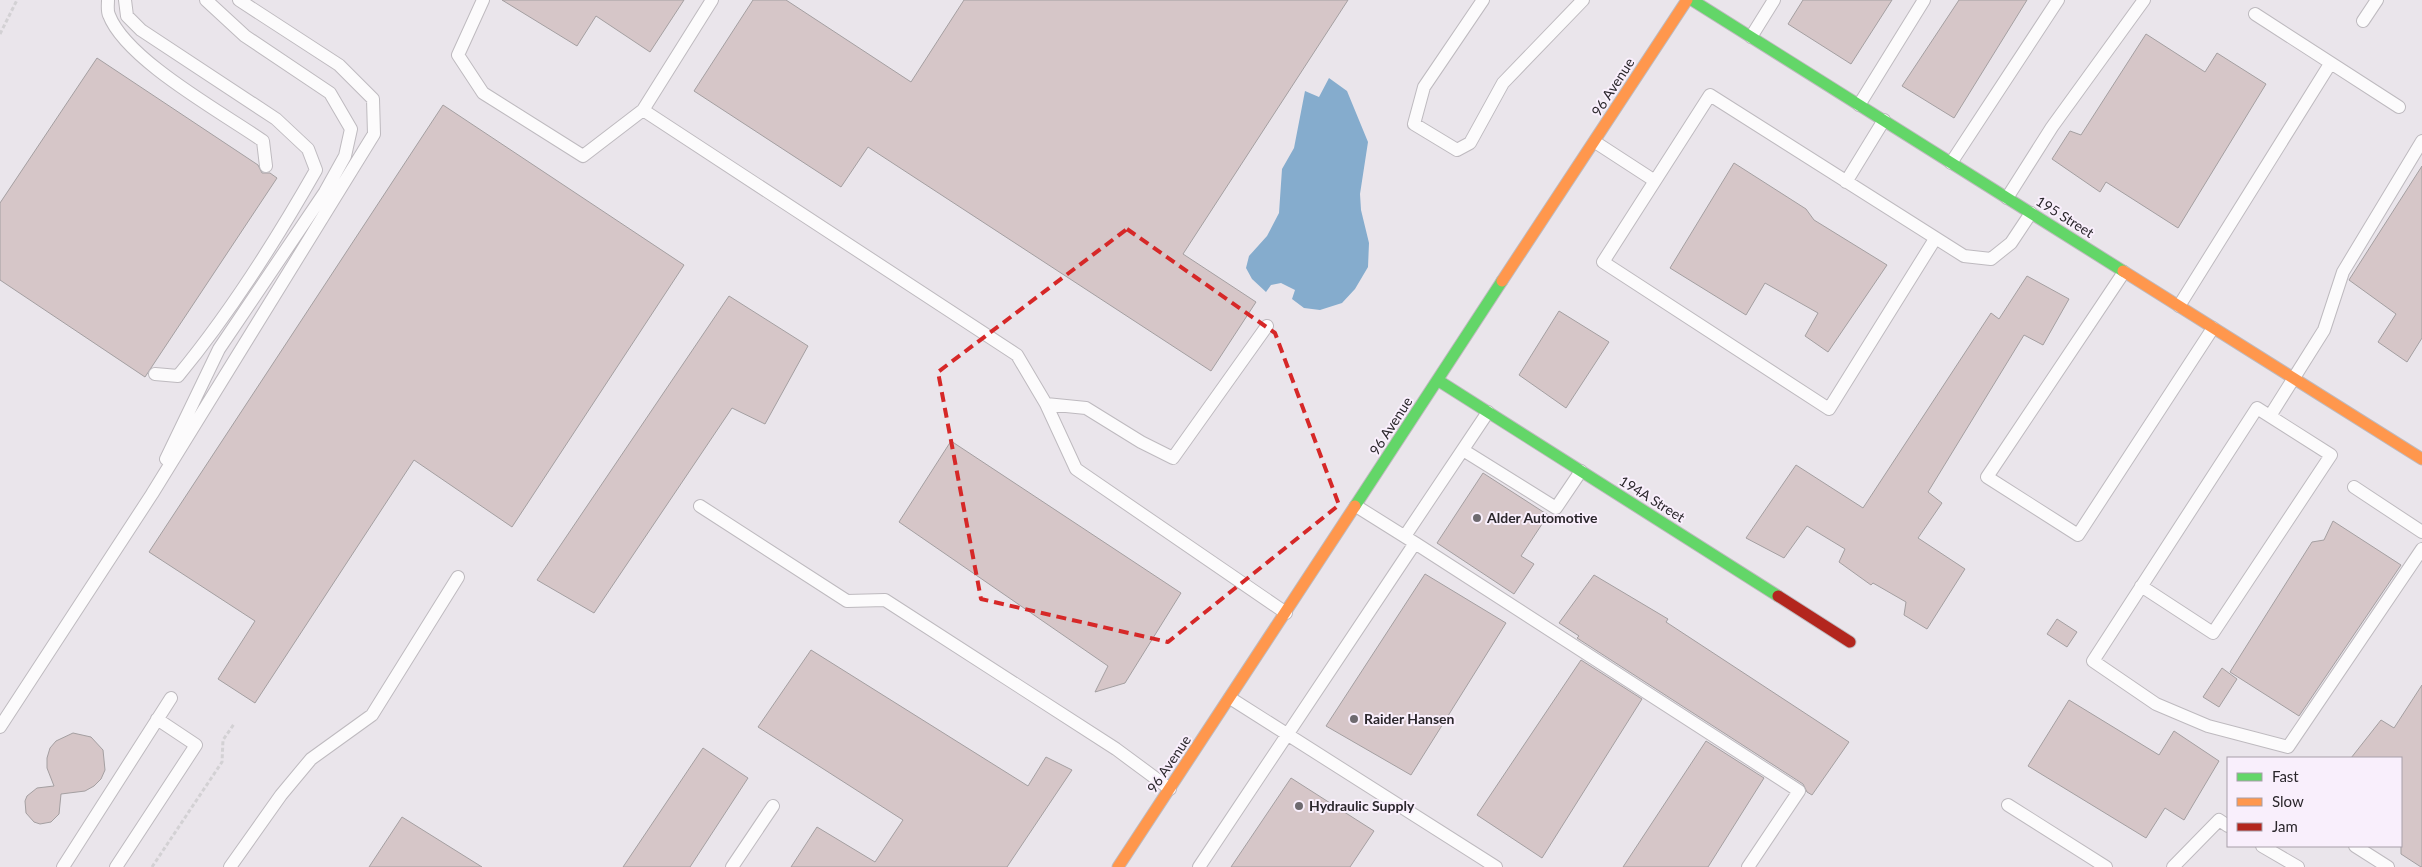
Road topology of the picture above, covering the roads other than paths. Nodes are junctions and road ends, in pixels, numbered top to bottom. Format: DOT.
graph roads {
  1 [pos="108,0"];
  2 [pos="125,0"];
  3 [pos="206,0"];
  4 [pos="240,0"];
  5 [pos="483,0"];
  6 [pos="712,0"];
  7 [pos="1482,0"];
  8 [pos="1583,0"];
  9 [pos="1687,0"];
  10 [pos="1692,0"];
  11 [pos="1774,0"];
  12 [pos="1924,0"];
  13 [pos="2058,0"];
  14 [pos="2144,0"];
  15 [pos="2377,0"];
  16 [pos="2255,14"];
  17 [pos="2363,21"];
  18 [pos="1751,36"];
  19 [pos="2330,64"];
  20 [pos="1859,105"];
  21 [pos="2399,107"];
  22 [pos="643,110"];
  23 [pos="1884,120"];
  24 [pos="2422,141"];
  25 [pos="1595,142"];
  26 [pos="1951,163"];
  27 [pos="266,166"];
  28 [pos="1655,181"];
  29 [pos="1846,182"];
  30 [pos="2007,198"];
  31 [pos="2031,213"];
  32 [pos="1935,239"];
  33 [pos="2124,272"];
  34 [pos="2179,306"];
  35 [pos="1267,326"];
  36 [pos="2213,328"];
  37 [pos="155,374"];
  38 [pos="2294,378"];
  39 [pos="1439,381"];
  40 [pos="1046,404"];
  41 [pos="1488,412"];
  42 [pos="2270,416"];
  43 [pos="1463,450"];
  44 [pos="2422,459"];
  45 [pos="1581,471"];
  46 [pos="2354,487"];
  47 [pos="152,494"];
  48 [pos="700,506"];
  49 [pos="1356,506"];
  50 [pos="2422,532"];
  51 [pos="1410,540"];
  52 [pos="2422,549"];
  53 [pos="458,577"];
  54 [pos="2141,586"];
  55 [pos="1286,613"];
  56 [pos="1850,642"];
  57 [pos="171,698"];
  58 [pos="1230,698"];
  59 [pos="157,719"];
  60 [pos="0,727"];
  61 [pos="1287,734"];
  62 [pos="1170,789"];
  63 [pos="2008,805"];
  64 [pos="773,806"];
  65 [pos="2227,825"];
  66 [pos="2264,847"];
  67 [pos="2357,847"];
  68 [pos="69,865"];
  69 [pos="116,867"];
  70 [pos="230,867"];
  71 [pos="732,867"];
  72 [pos="1118,867"];
  73 [pos="1199,867"];
  74 [pos="1496,867"];
  75 [pos="1748,867"];
  76 [pos="2106,867"];
  77 [pos="2173,867"];
  78 [pos="2298,867"];
  79 [pos="2388,867"];
  1 -- 27 [label="lane"];
  2 -- 37 [label="lane"];
  3 -- 47 [label="lane"];
  4 -- 47 [label="lane"];
  5 -- 22 [label="lane"];
  6 -- 22 [label="lane"];
  7 -- 8 [label="lane"];
  9 -- 25 [label="street, 96 Avenue"];
  10 -- 18 [label="street, 195 Street"];
  11 -- 18 [label="lane"];
  12 -- 20 [label="lane"];
  13 -- 26 [label="lane"];
  14 -- 30 [label="lane"];
  15 -- 17 [label="lane"];
  16 -- 19 [label="lane"];
  18 -- 20 [label="street, 195 Street"];
  19 -- 21 [label="lane"];
  19 -- 34 [label="lane"];
  20 -- 23 [label="street, 195 Street"];
  22 -- 40 [label="lane"];
  23 -- 26 [label="street, 195 Street"];
  23 -- 29 [label="lane"];
  24 -- 38 [label="lane"];
  25 -- 28 [label="lane"];
  25 -- 39 [label="street, 96 Avenue"];
  26 -- 30 [label="street, 195 Street"];
  28 -- 29 [label="lane"];
  28 -- 32 [label="lane"];
  29 -- 32 [label="lane"];
  30 -- 31 [label="street, 195 Street"];
  31 -- 32 [label="lane"];
  31 -- 33 [label="street, 195 Street"];
  33 -- 34 [label="street, 195 Street"];
  33 -- 36 [label="lane"];
  34 -- 36 [label="street, 195 Street"];
  35 -- 40 [label="lane"];
  36 -- 38 [label="street, 195 Street"];
  38 -- 42 [label="lane"];
  38 -- 44 [label="street, 195 Street"];
  39 -- 41 [label="street, 194A Street"];
  39 -- 49 [label="street, 96 Avenue"];
  40 -- 55 [label="lane"];
  41 -- 43 [label="lane"];
  41 -- 45 [label="street, 194A Street"];
  42 -- 54 [label="lane"];
  42 -- 54 [label="lane"];
  43 -- 45 [label="lane"];
  43 -- 51 [label="lane"];
  45 -- 56 [label="street, 194A Street"];
  46 -- 50 [label="lane"];
  47 -- 60 [label="lane"];
  48 -- 62 [label="lane"];
  49 -- 51 [label="lane"];
  49 -- 55 [label="street, 96 Avenue"];
  51 -- 61 [label="lane"];
  51 -- 75 [label="lane"];
  52 -- 54 [label="lane"];
  53 -- 70 [label="lane"];
  55 -- 58 [label="street, 96 Avenue"];
  57 -- 59 [label="lane"];
  58 -- 61 [label="lane"];
  58 -- 62 [label="street, 96 Avenue"];
  59 -- 68 [label="lane"];
  59 -- 69 [label="lane"];
  61 -- 73 [label="lane"];
  61 -- 74 [label="lane"];
  62 -- 72 [label="street, 96 Avenue"];
  63 -- 76 [label="lane"];
  64 -- 71 [label="lane"];
  65 -- 77 [label="lane"];
  66 -- 78 [label="lane"];
  67 -- 79 [label="lane"];
}
